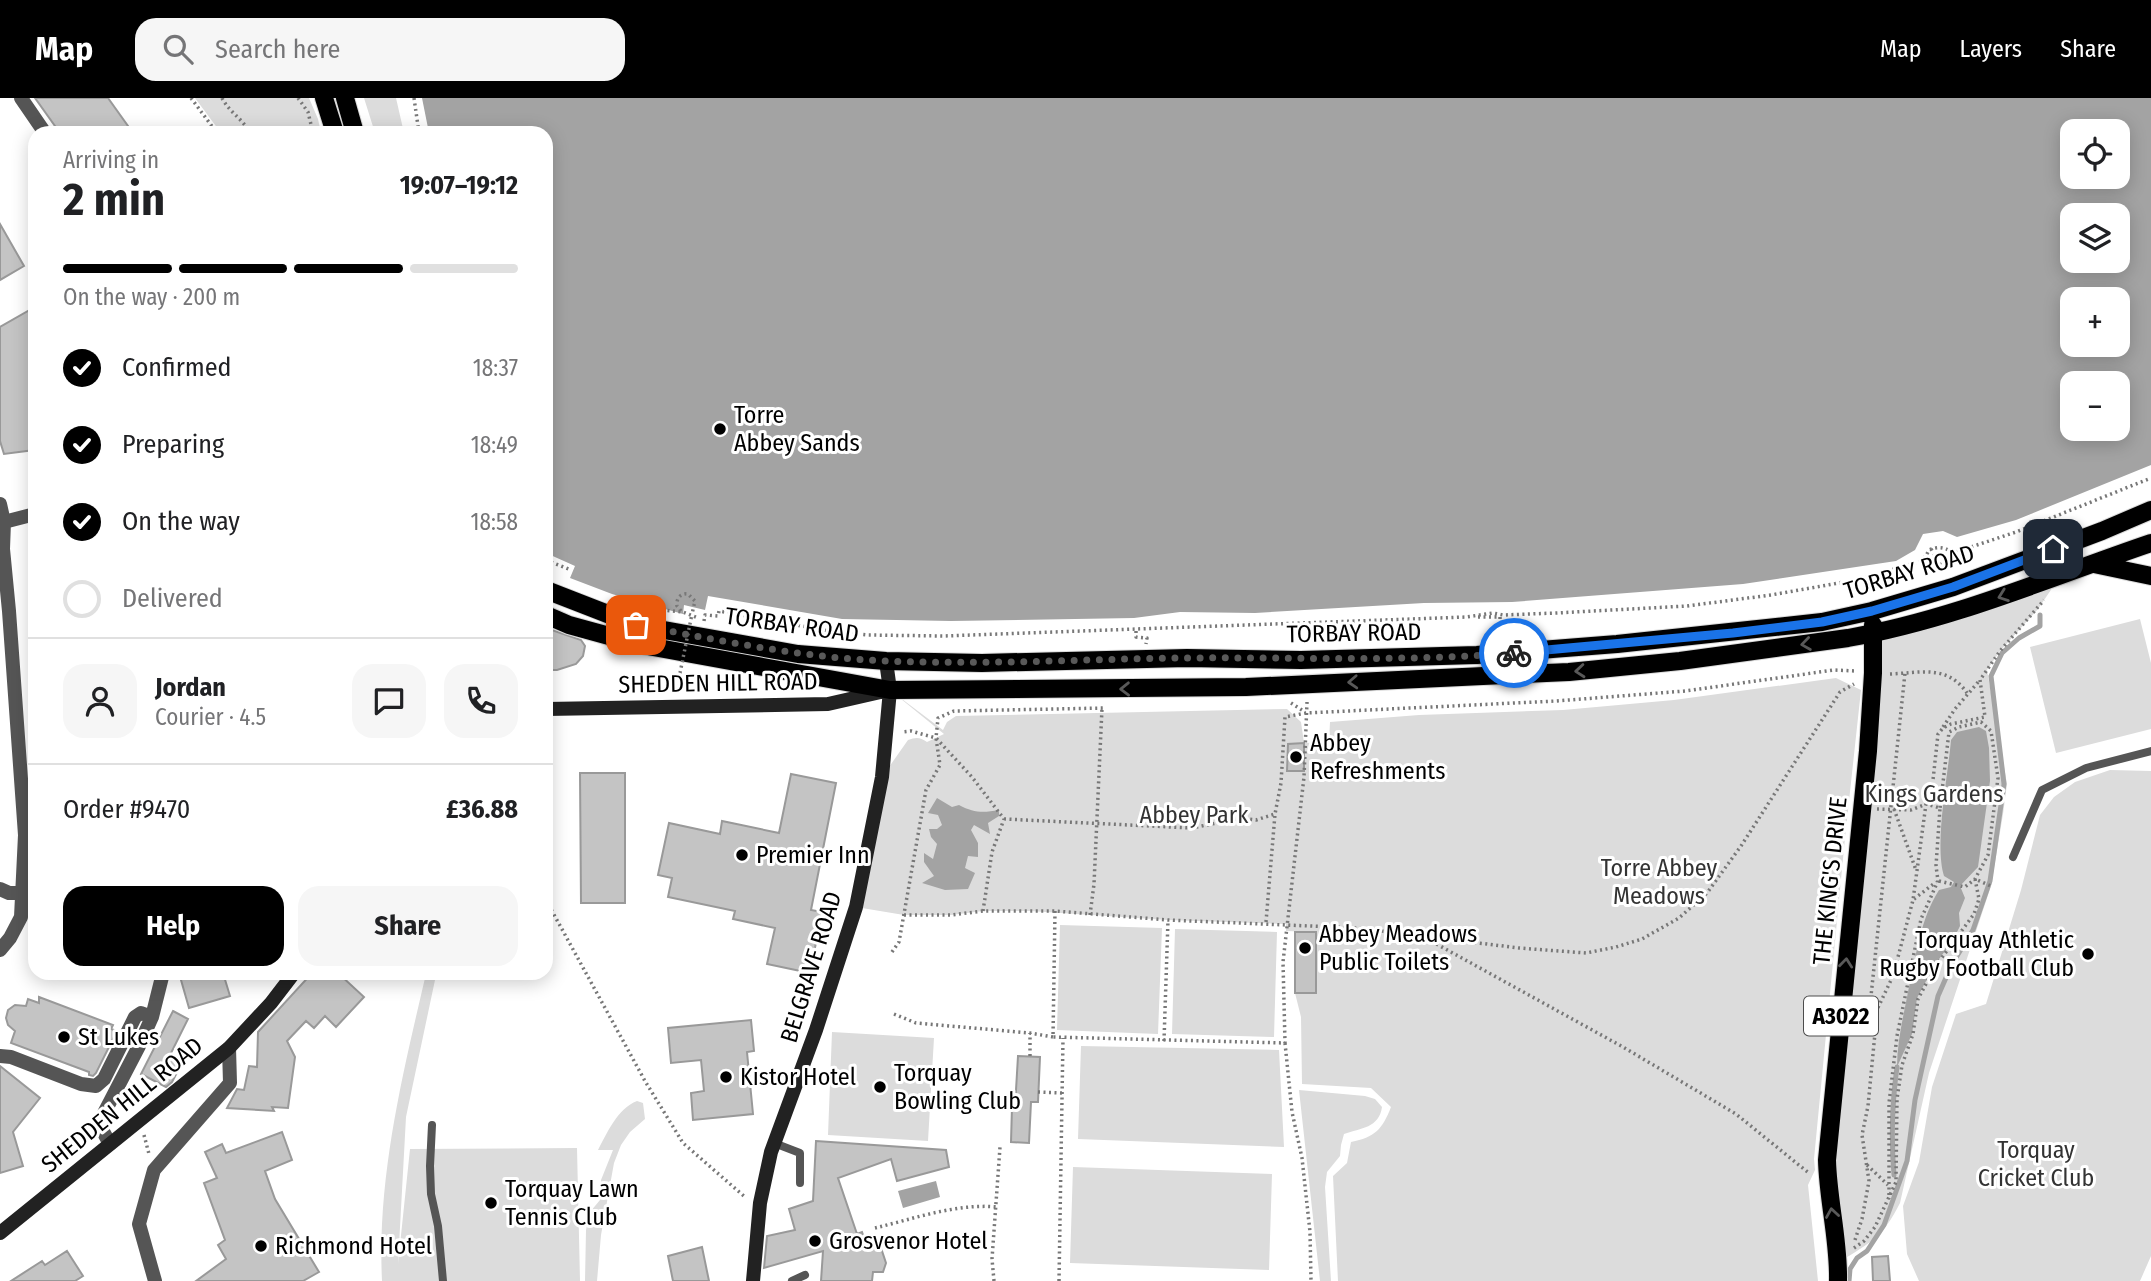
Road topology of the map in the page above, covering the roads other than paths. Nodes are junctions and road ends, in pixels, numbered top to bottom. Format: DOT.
graph roads {
  1 [pos="20,98"];
  2 [pos="324,98"];
  3 [pos="345,98"];
  4 [pos="40,126"];
  5 [pos="333,126"];
  6 [pos="353,126"];
  7 [pos="0,504"];
  8 [pos="2151,510"];
  9 [pos="28,516"];
  10 [pos="4,522"];
  11 [pos="2151,543"];
  12 [pos="1,550"];
  13 [pos="2090,564"];
  14 [pos="2151,576"];
  15 [pos="553,593"];
  16 [pos="1872,611"];
  17 [pos="553,618"];
  18 [pos="1873,634"];
  19 [pos="886,661"];
  20 [pos="890,690"];
  21 [pos="553,709"];
  22 [pos="2151,751"];
  23 [pos="2012,857"];
  24 [pos="0,889"];
  25 [pos="21,893"];
  26 [pos="0,950"];
  27 [pos="161,980"];
  28 [pos="289,980"];
  29 [pos="152,1017"];
  30 [pos="229,1048"];
  31 [pos="0,1056"];
  32 [pos="432,1125"];
  33 [pos="774,1143"];
  34 [pos="110,1144"];
  35 [pos="800,1183"];
  36 [pos="0,1233"];
  37 [pos="804,1275"];
  38 [pos="155,1281"];
  39 [pos="443,1281"];
  40 [pos="753,1281"];
  41 [pos="792,1281"];
  42 [pos="1838,1281"];
  1 -- 4 [label="street"];
  2 -- 5 [label="main road"];
  3 -- 6 [label="main road"];
  7 -- 10 [label="street"];
  8 -- 16 [label="main road, TORBAY ROAD"];
  9 -- 10 [label="street"];
  10 -- 12 [label="street"];
  11 -- 13 [label="main road, TORBAY ROAD"];
  12 -- 25 [label="street"];
  13 -- 14 [label="main road"];
  13 -- 18 [label="main road, TORBAY ROAD, one-way"];
  15 -- 19 [label="main road, TORBAY ROAD"];
  16 -- 18 [label="main road, THE KING'S DRIVE / A3022"];
  16 -- 19 [label="main road, TORBAY ROAD"];
  17 -- 20 [label="main road, TORBAY ROAD"];
  18 -- 20 [label="main road, TORBAY ROAD, one-way"];
  42 -- 18 [label="main road, THE KING'S DRIVE / A3022, one-way"];
  19 -- 20 [label="street, BELGRAVE ROAD"];
  20 -- 21 [label="street, SHEDDEN HILL ROAD"];
  20 -- 33 [label="street, BELGRAVE ROAD"];
  22 -- 23 [label="lane"];
  24 -- 25 [label="street"];
  25 -- 26 [label="street"];
  27 -- 29 [label="street"];
  28 -- 30 [label="street, SHEDDEN HILL ROAD"];
  29 -- 31 [label="street"];
  29 -- 34 [label="street"];
  30 -- 34 [label="street, SHEDDEN HILL ROAD"];
  30 -- 38 [label="street"];
  32 -- 39 [label="lane"];
  33 -- 35 [label="lane"];
  33 -- 40 [label="street, BELGRAVE ROAD"];
  34 -- 36 [label="street, SHEDDEN HILL ROAD"];
  37 -- 41 [label="lane"];
}
